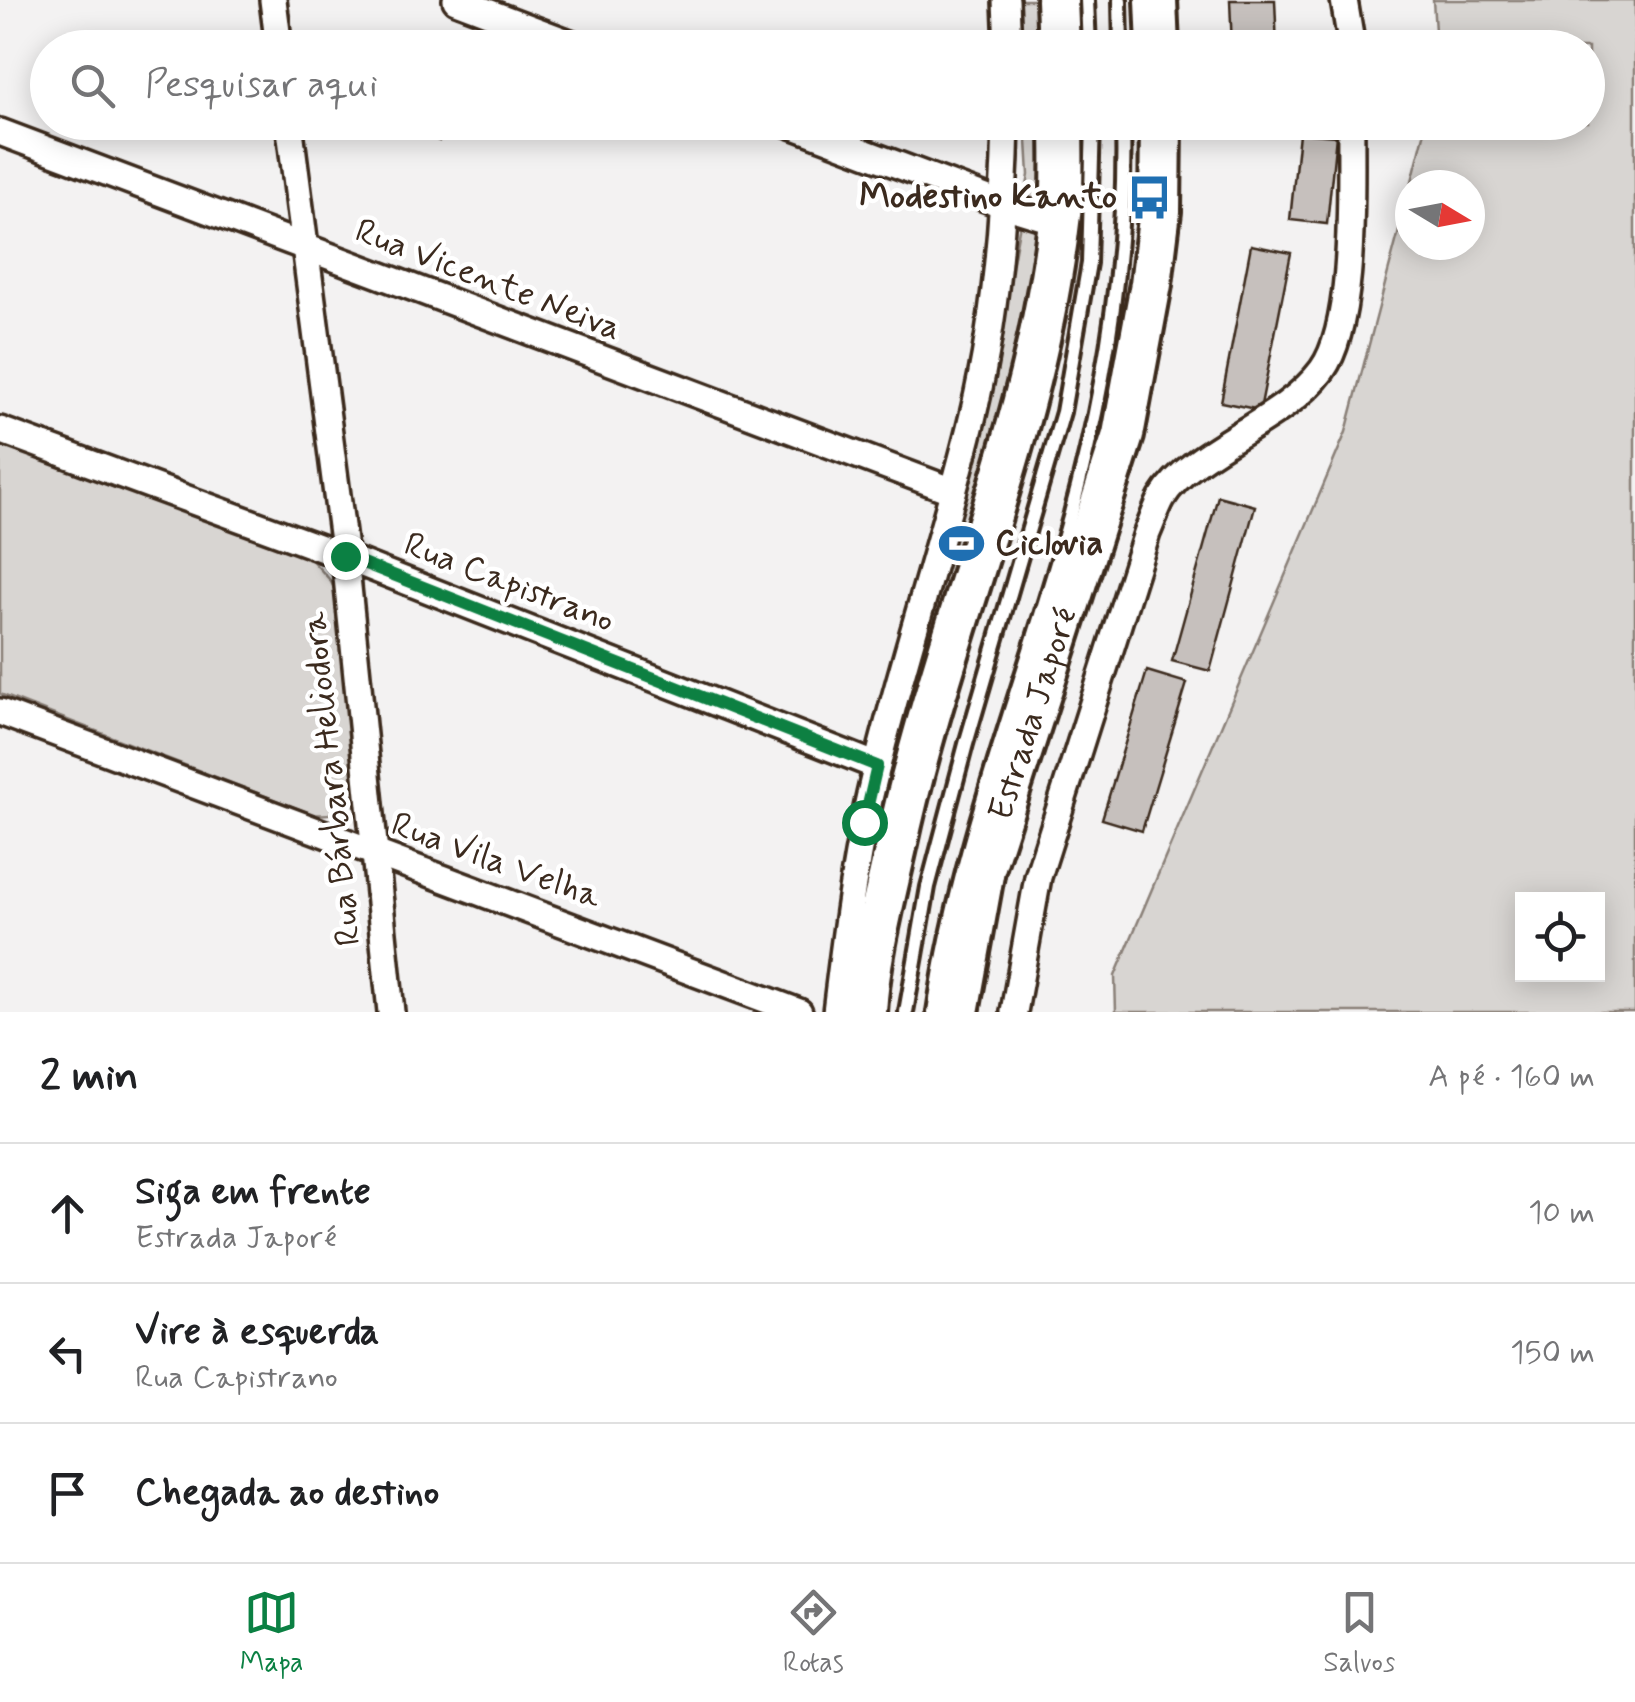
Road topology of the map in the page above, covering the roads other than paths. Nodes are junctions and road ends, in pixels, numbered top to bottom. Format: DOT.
graph roads {
  1 [pos="272,0"];
  2 [pos="456,0"];
  3 [pos="1006,0"];
  4 [pos="1057,0"];
  5 [pos="1086,0"];
  6 [pos="1120,0"];
  7 [pos="1156,0"];
  8 [pos="1344,0"];
  9 [pos="276,30"];
  10 [pos="535,30"];
  11 [pos="1007,30"];
  12 [pos="1058,30"];
  13 [pos="1088,30"];
  14 [pos="1121,30"];
  15 [pos="1157,30"];
  16 [pos="1349,30"];
  17 [pos="0,132"];
  18 [pos="291,140"];
  19 [pos="831,140"];
  20 [pos="1006,140"];
  21 [pos="1061,140"];
  22 [pos="1093,140"];
  23 [pos="1122,140"];
  24 [pos="1161,140"];
  25 [pos="1351,140"];
  26 [pos="1004,206"];
  27 [pos="1059,222"];
  28 [pos="306,249"];
  29 [pos="0,430"];
  30 [pos="952,491"];
  31 [pos="345,556"];
  32 [pos="0,712"];
  33 [pos="877,766"];
  34 [pos="372,852"];
  35 [pos="391,1012"];
  36 [pos="799,1012"];
  37 [pos="836,1012"];
  38 [pos="866,1012"];
  39 [pos="906,1012"];
  40 [pos="934,1012"];
  41 [pos="958,1012"];
  42 [pos="1014,1012"];
  1 -- 9 [label="street"];
  2 -- 10 [label="street"];
  3 -- 11 [label="street"];
  4 -- 12 [label="main road"];
  5 -- 13 [label="lane"];
  6 -- 14 [label="lane"];
  7 -- 15 [label="main road"];
  8 -- 16 [label="street"];
  17 -- 28 [label="street, Rua Vicente Neiva"];
  18 -- 28 [label="street, Rua Bárbara Heliodora"];
  19 -- 26 [label="street"];
  20 -- 26 [label="street"];
  21 -- 27 [label="main road"];
  22 -- 39 [label="lane"];
  23 -- 40 [label="lane"];
  24 -- 41 [label="main road, Estrada Japoré"];
  25 -- 42 [label="street"];
  26 -- 27 [label="street"];
  26 -- 30 [label="street"];
  27 -- 38 [label="main road"];
  28 -- 30 [label="street, Rua Vicente Neiva"];
  28 -- 31 [label="street, Rua Bárbara Heliodora"];
  29 -- 31 [label="street, Rua Capistrano"];
  30 -- 33 [label="street"];
  31 -- 33 [label="street, Rua Capistrano"];
  31 -- 34 [label="street, Rua Bárbara Heliodora"];
  32 -- 34 [label="street, Rua Vila Velha"];
  33 -- 37 [label="street"];
  34 -- 35 [label="street, Rua Bárbara Heliodora"];
  34 -- 36 [label="street, Rua Vila Velha"];
}
